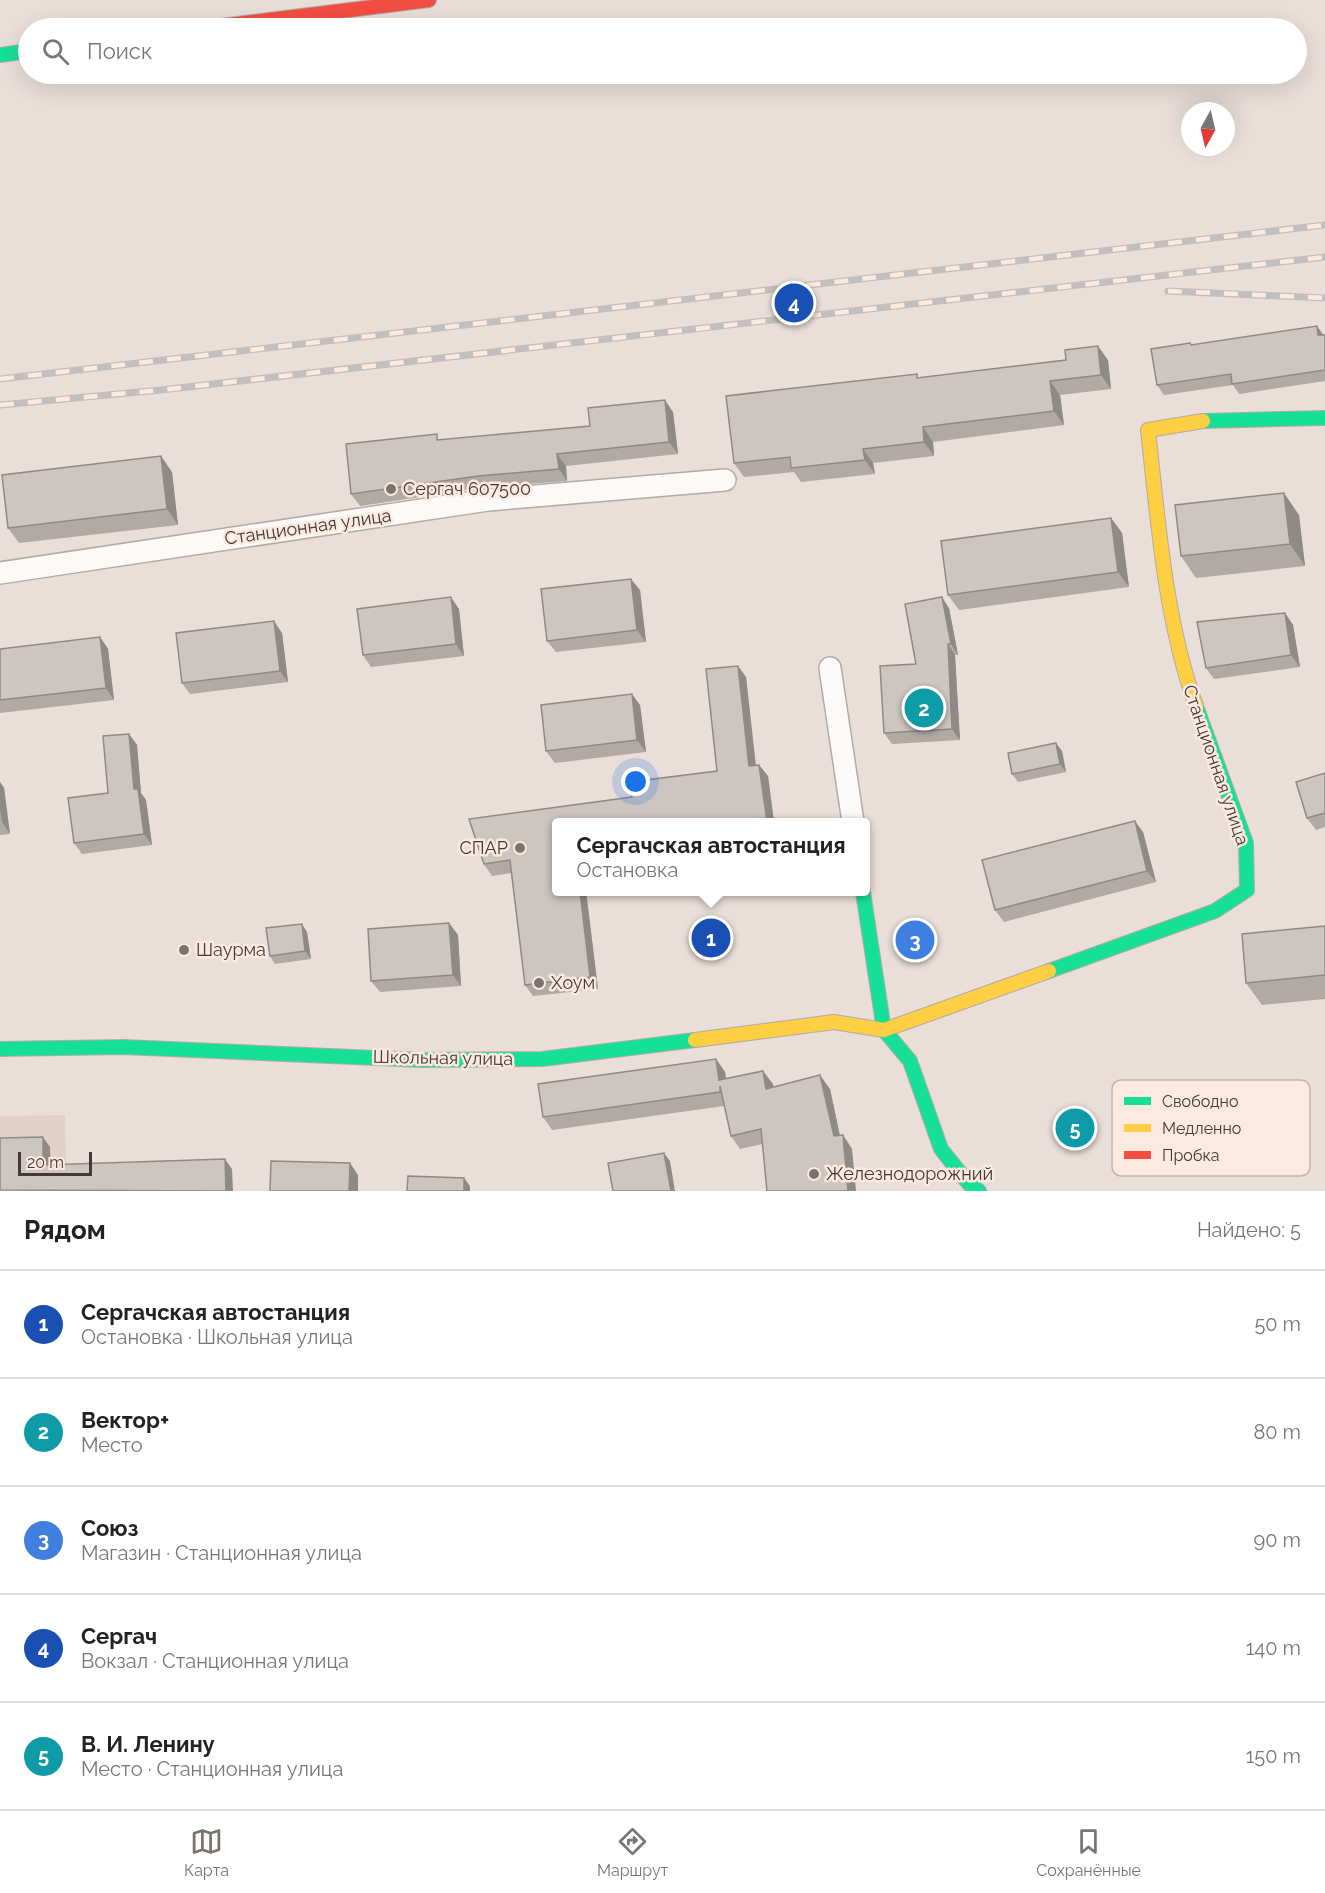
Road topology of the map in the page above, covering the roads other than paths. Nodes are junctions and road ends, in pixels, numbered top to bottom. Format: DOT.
graph roads {
  1 [pos="429,0"];
  2 [pos="285,18"];
  3 [pos="18,52"];
  4 [pos="0,55"];
  5 [pos="1325,418"];
  6 [pos="725,480"];
  7 [pos="0,573"];
  8 [pos="830,668"];
  9 [pos="852,818"];
  10 [pos="864,896"];
  11 [pos="884,1030"];
  12 [pos="0,1049"];
  13 [pos="979,1191"];
  1 -- 2 [label="street"];
  3 -- 4 [label="street"];
  5 -- 11 [label="street, Станционная улица"];
  6 -- 7 [label="street, Станционная улица"];
  8 -- 9 [label="street"];
  10 -- 11 [label="street"];
  11 -- 12 [label="street, Школьная улица"];
  11 -- 13 [label="street"];
}
